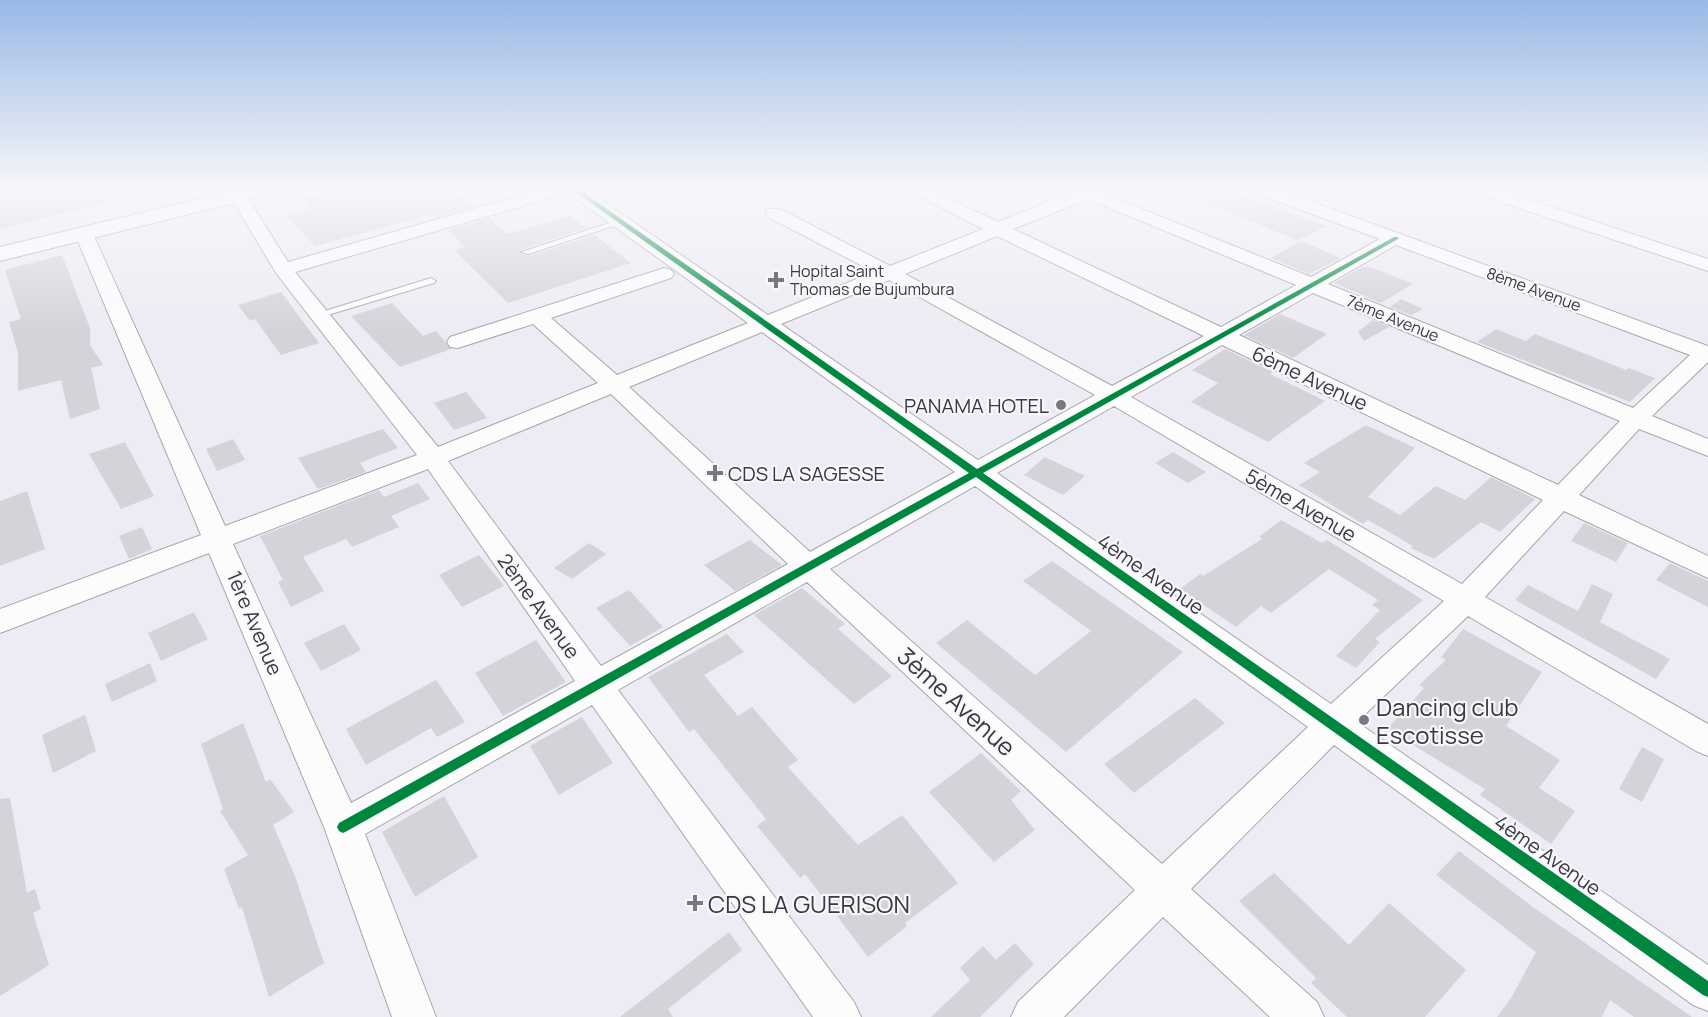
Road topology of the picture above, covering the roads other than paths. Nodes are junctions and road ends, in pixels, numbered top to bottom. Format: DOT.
graph roads {
  1 [pos="39,235"];
  2 [pos="78,235"];
  3 [pos="85,235"];
  4 [pos="263,235"];
  5 [pos="400,235"];
  6 [pos="578,235"];
  7 [pos="640,235"];
  8 [pos="818,235"];
  9 [pos="980,235"];
  10 [pos="1012,235"];
  11 [pos="1196,235"];
  12 [pos="1389,235"];
  13 [pos="1619,235"];
  14 [pos="1396,238"];
  15 [pos="0,244"];
  16 [pos="526,252"];
  17 [pos="0,254"];
  18 [pos="1708,265"];
  19 [pos="283,269"];
  20 [pos="892,273"];
  21 [pos="664,274"];
  22 [pos="431,281"];
  23 [pos="1313,285"];
  24 [pos="317,315"];
  25 [pos="538,317"];
  26 [pos="765,324"];
  27 [pos="1221,336"];
  28 [pos="458,342"];
  29 [pos="1707,353"];
  30 [pos="613,384"];
  31 [pos="1114,396"];
  32 [pos="1636,418"];
  33 [pos="1708,448"];
  34 [pos="433,458"];
  35 [pos="977,475"];
  36 [pos="1560,496"];
  37 [pos="218,537"];
  38 [pos="809,567"];
  39 [pos="1708,568"];
  40 [pos="1464,601"];
  41 [pos="0,621"];
  42 [pos="596,685"];
  43 [pos="1333,724"];
  44 [pos="1708,741"];
  45 [pos="343,827"];
  46 [pos="1163,888"];
  47 [pos="1708,990"];
  48 [pos="414,1017"];
  49 [pos="840,1017"];
  50 [pos="1033,1017"];
  51 [pos="1302,1017"];
  1 -- 15 [label="highway"];
  2 -- 17 [label="highway"];
  3 -- 37 [label="street, 1ère Avenue"];
  4 -- 19 [label="street, 2ème Avenue"];
  5 -- 19 [label="street"];
  6 -- 16 [label="lane"];
  7 -- 26 [label="street, 4ème Avenue"];
  8 -- 20 [label="street, 5ème Avenue"];
  9 -- 20 [label="street"];
  10 -- 27 [label="street, 6ème Avenue"];
  11 -- 23 [label="street, 7ème Avenue"];
  12 -- 14 [label="street, 8ème Avenue"];
  13 -- 18 [label="street"];
  14 -- 23 [label="street"];
  14 -- 29 [label="street, 8ème Avenue"];
  19 -- 24 [label="street, 2ème Avenue"];
  20 -- 26 [label="street"];
  20 -- 31 [label="street, 5ème Avenue"];
  21 -- 25 [label="street"];
  22 -- 24 [label="lane"];
  23 -- 27 [label="street"];
  23 -- 32 [label="street, 7ème Avenue"];
  24 -- 34 [label="street, 2ème Avenue"];
  25 -- 28 [label="street"];
  25 -- 30 [label="street, 3ème Avenue"];
  26 -- 30 [label="street"];
  26 -- 35 [label="street, 4ème Avenue"];
  27 -- 31 [label="street"];
  27 -- 36 [label="street, 6ème Avenue"];
  29 -- 32 [label="street"];
  30 -- 34 [label="street"];
  30 -- 38 [label="street, 3ème Avenue"];
  31 -- 35 [label="street"];
  31 -- 40 [label="street, 5ème Avenue"];
  32 -- 33 [label="street, 7ème Avenue"];
  32 -- 36 [label="street"];
  34 -- 37 [label="street"];
  34 -- 42 [label="street, 2ème Avenue"];
  35 -- 38 [label="street"];
  35 -- 43 [label="street, 4ème Avenue"];
  36 -- 39 [label="street, 6ème Avenue"];
  36 -- 40 [label="street"];
  37 -- 41 [label="street"];
  37 -- 45 [label="street, 1ère Avenue"];
  38 -- 42 [label="street"];
  38 -- 46 [label="street, 3ème Avenue"];
  40 -- 43 [label="street"];
  40 -- 44 [label="street, 5ème Avenue"];
  42 -- 45 [label="street"];
  42 -- 49 [label="street, 2ème Avenue"];
  43 -- 46 [label="street"];
  43 -- 47 [label="street, 4ème Avenue"];
  45 -- 48 [label="street, 1ère Avenue"];
  46 -- 50 [label="street"];
  46 -- 51 [label="street, 3ème Avenue"];
}
